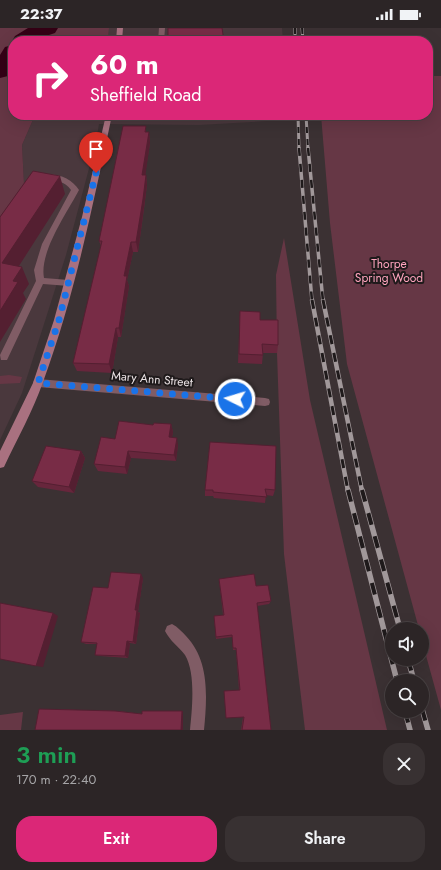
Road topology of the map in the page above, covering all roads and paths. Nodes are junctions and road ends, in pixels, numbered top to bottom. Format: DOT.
graph roads {
  1 [pos="108,120"];
  2 [pos="42,176"];
  3 [pos="40,280"];
  4 [pos="69,283"];
  5 [pos="4,357"];
  6 [pos="38,383"];
  7 [pos="265,402"];
  8 [pos="0,462"];
  9 [pos="172,631"];
  10 [pos="197,730"];
  1 -- 4 [label="main road"];
  2 -- 3 [label="street"];
  3 -- 4 [label="street"];
  3 -- 5 [label="street"];
  4 -- 6 [label="main road"];
  6 -- 7 [label="street, Mary Ann Street"];
  6 -- 8 [label="main road"];
  9 -- 10 [label="street"];
}
